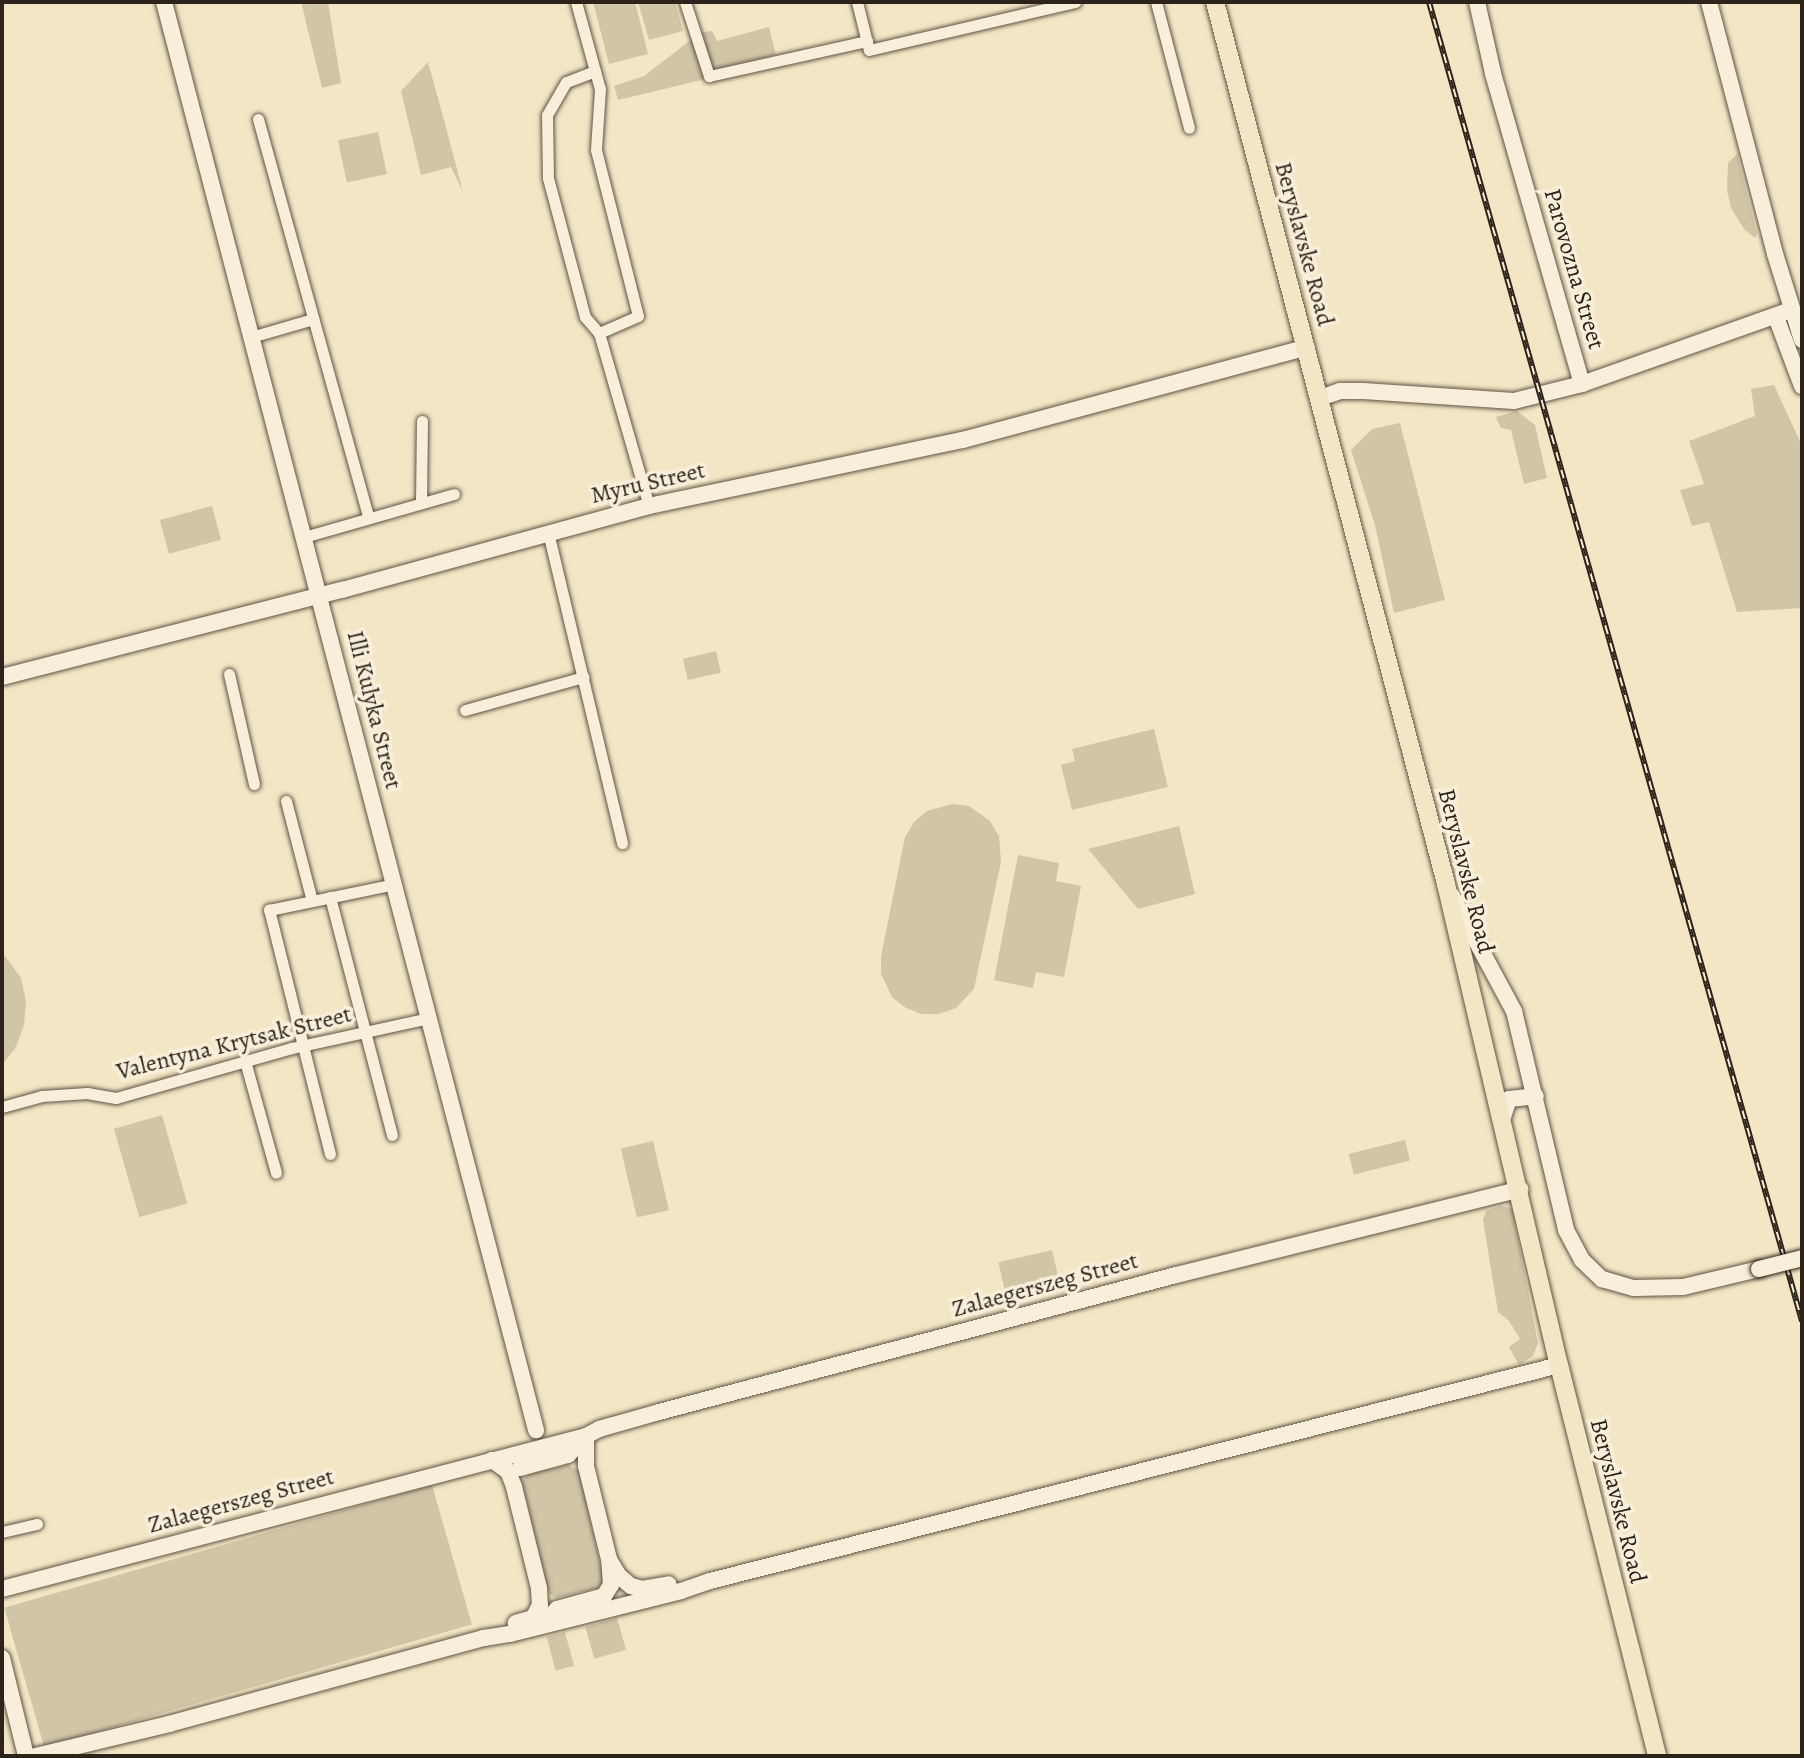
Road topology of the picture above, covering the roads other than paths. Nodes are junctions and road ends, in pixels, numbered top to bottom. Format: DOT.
graph roads {
  1 [pos="164,2"];
  2 [pos="576,2"];
  3 [pos="685,2"];
  4 [pos="857,2"];
  5 [pos="1075,2"];
  6 [pos="1156,2"];
  7 [pos="1215,2"];
  8 [pos="1477,2"];
  9 [pos="1709,2"];
  10 [pos="1048,5"];
  11 [pos="868,46"];
  12 [pos="595,71"];
  13 [pos="258,119"];
  14 [pos="1189,128"];
  15 [pos="1784,313"];
  16 [pos="313,319"];
  17 [pos="599,333"];
  18 [pos="251,337"];
  19 [pos="1802,340"];
  20 [pos="1307,347"];
  21 [pos="1582,384"];
  22 [pos="1802,386"];
  23 [pos="1320,398"];
  24 [pos="422,421"];
  25 [pos="454,494"];
  26 [pos="421,503"];
  27 [pos="649,506"];
  28 [pos="369,518"];
  29 [pos="548,532"];
  30 [pos="304,537"];
  31 [pos="320,596"];
  32 [pos="229,674"];
  33 [pos="2,677"];
  34 [pos="583,677"];
  35 [pos="465,710"];
  36 [pos="254,784"];
  37 [pos="286,801"];
  38 [pos="622,843"];
  39 [pos="394,884"];
  40 [pos="1446,884"];
  41 [pos="330,897"];
  42 [pos="312,901"];
  43 [pos="429,1018"];
  44 [pos="366,1032"];
  45 [pos="302,1045"];
  46 [pos="245,1061"];
  47 [pos="1536,1096"];
  48 [pos="2,1107"];
  49 [pos="1503,1117"];
  50 [pos="392,1135"];
  51 [pos="330,1154"];
  52 [pos="276,1173"];
  53 [pos="1520,1189"];
  54 [pos="1802,1258"];
  55 [pos="1559,1365"];
  56 [pos="536,1430"];
  57 [pos="586,1436"];
  58 [pos="561,1450"];
  59 [pos="526,1451"];
  60 [pos="492,1460"];
  61 [pos="586,1466"];
  62 [pos="520,1468"];
  63 [pos="514,1487"];
  64 [pos="37,1524"];
  65 [pos="2,1532"];
  66 [pos="609,1559"];
  67 [pos="710,1581"];
  68 [pos="539,1588"];
  69 [pos="2,1589"];
  70 [pos="557,1609"];
  71 [pos="575,1617"];
  72 [pos="541,1626"];
  73 [pos="484,1638"];
  74 [pos="2,1658"];
  75 [pos="26,1756"];
  76 [pos="36,1756"];
  77 [pos="1657,1756"];
  1 -- 18 [label="street, Illi Kulyka Street"];
  2 -- 12 [label="street"];
  3 -- 11 [label="street"];
  4 -- 11 [label="street"];
  5 -- 10 [label="street"];
  6 -- 14 [label="street"];
  7 -- 20 [label="main road, Beryslavske Road"];
  8 -- 21 [label="street, Parovozna Street"];
  9 -- 15 [label="street"];
  10 -- 11 [label="street"];
  12 -- 17 [label="street"];
  12 -- 17 [label="street"];
  13 -- 16 [label="street"];
  15 -- 19 [label="street"];
  15 -- 21 [label="street"];
  15 -- 22 [label="street"];
  16 -- 18 [label="street"];
  16 -- 28 [label="street"];
  17 -- 27 [label="street"];
  18 -- 30 [label="street, Illi Kulyka Street"];
  20 -- 23 [label="main road, Beryslavske Road"];
  20 -- 27 [label="street, Myru Street"];
  21 -- 23 [label="street, Parovozna Street"];
  23 -- 40 [label="main road, Beryslavske Road"];
  24 -- 26 [label="street"];
  25 -- 26 [label="street"];
  26 -- 28 [label="street"];
  27 -- 29 [label="street, Myru Street"];
  28 -- 30 [label="street"];
  29 -- 31 [label="street, Myru Street"];
  29 -- 34 [label="street"];
  30 -- 31 [label="street, Illi Kulyka Street"];
  31 -- 33 [label="street, Myru Street"];
  31 -- 39 [label="street, Illi Kulyka Street"];
  32 -- 36 [label="street"];
  34 -- 35 [label="street"];
  34 -- 38 [label="street"];
  37 -- 42 [label="street"];
  39 -- 41 [label="street"];
  39 -- 43 [label="street, Illi Kulyka Street"];
  40 -- 47 [label="street"];
  40 -- 49 [label="main road, Beryslavske Road"];
  41 -- 42 [label="street"];
  41 -- 44 [label="street"];
  42 -- 45 [label="street"];
  43 -- 44 [label="street, Valentyna Krytsak Street"];
  43 -- 56 [label="street, Illi Kulyka Street"];
  44 -- 45 [label="street, Valentyna Krytsak Street"];
  44 -- 50 [label="street"];
  45 -- 46 [label="street, Valentyna Krytsak Street"];
  45 -- 51 [label="street"];
  46 -- 48 [label="street, Valentyna Krytsak Street"];
  46 -- 52 [label="street"];
  47 -- 49 [label="street"];
  47 -- 54 [label="street, bridge"];
  49 -- 53 [label="main road, Beryslavske Road"];
  53 -- 55 [label="main road, Beryslavske Road"];
  53 -- 57 [label="street, Zalaegerszeg Street"];
  55 -- 67 [label="street"];
  55 -- 77 [label="main road, Beryslavske Road"];
  56 -- 58 [label="street"];
  56 -- 59 [label="street"];
  57 -- 58 [label="street, Zalaegerszeg Street"];
  57 -- 61 [label="street"];
  58 -- 59 [label="street, Zalaegerszeg Street"];
  58 -- 61 [label="street"];
  58 -- 62 [label="street"];
  59 -- 60 [label="street, Zalaegerszeg Street"];
  59 -- 62 [label="street"];
  60 -- 63 [label="street"];
  60 -- 69 [label="street, Zalaegerszeg Street"];
  61 -- 66 [label="street"];
  62 -- 63 [label="street"];
  63 -- 68 [label="street"];
  64 -- 65 [label="street"];
  66 -- 67 [label="street"];
  66 -- 70 [label="street"];
  67 -- 71 [label="street"];
  68 -- 70 [label="street"];
  68 -- 73 [label="street"];
  70 -- 71 [label="street"];
  70 -- 72 [label="street"];
  71 -- 72 [label="street"];
  72 -- 73 [label="street"];
  73 -- 76 [label="street"];
  74 -- 75 [label="street"];
}
